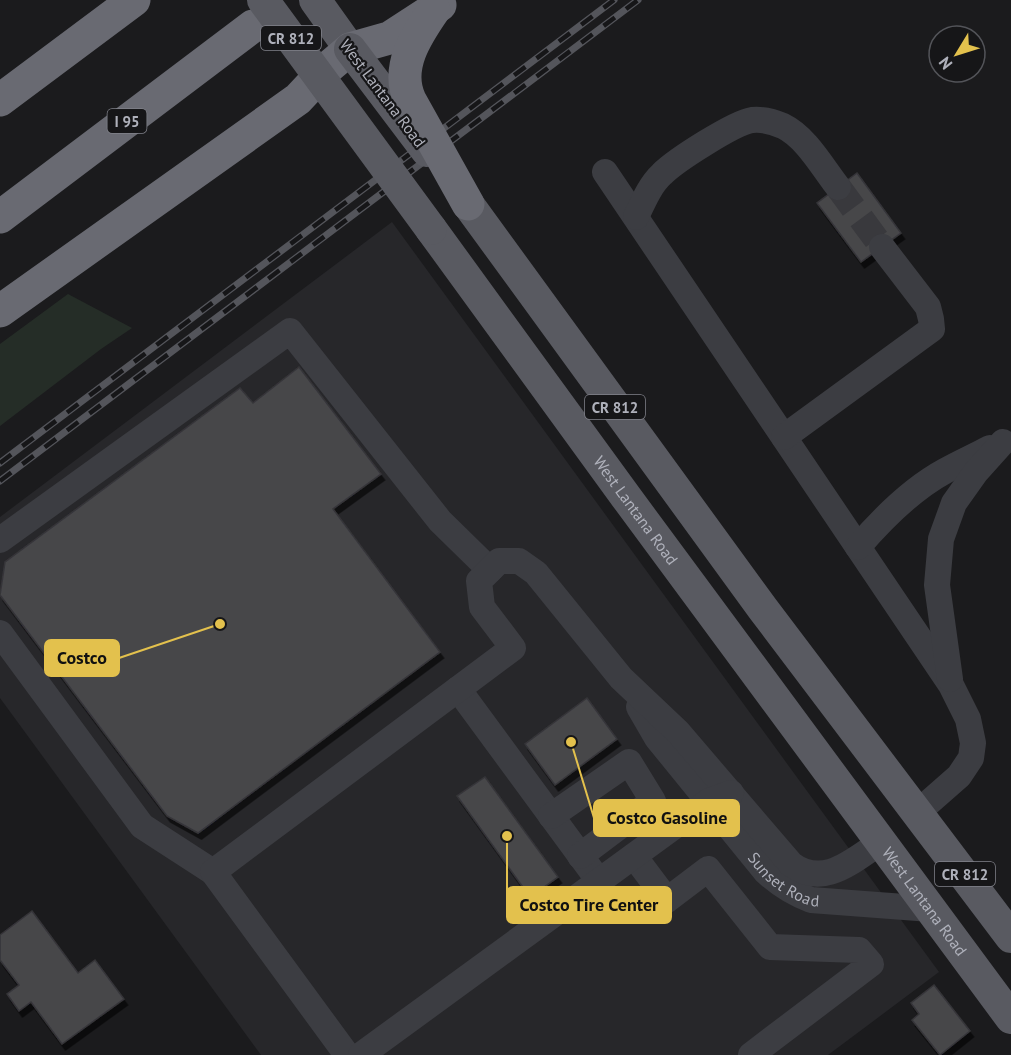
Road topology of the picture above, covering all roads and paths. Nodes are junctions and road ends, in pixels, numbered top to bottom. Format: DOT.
graph roads {
  1 [pos="134,0"];
  2 [pos="315,0"];
  3 [pos="440,5"];
  4 [pos="258,13"];
  5 [pos="350,49"];
  6 [pos="318,76"];
  7 [pos="0,100"];
  8 [pos="606,172"];
  9 [pos="838,187"];
  10 [pos="468,204"];
  11 [pos="0,217"];
  12 [pos="636,217"];
  13 [pos="882,247"];
  14 [pos="0,311"];
  15 [pos="784,437"];
  16 [pos="1007,439"];
  17 [pos="0,540"];
  18 [pos="858,546"];
  19 [pos="490,570"];
  20 [pos="0,633"];
  21 [pos="951,685"];
  22 [pos="458,689"];
  23 [pos="720,797"];
  24 [pos="918,812"];
  25 [pos="551,816"];
  26 [pos="881,842"];
  27 [pos="580,856"];
  28 [pos="634,856"];
  29 [pos="213,872"];
  30 [pos="598,881"];
  31 [pos="931,909"];
  32 [pos="1011,935"];
  33 [pos="1011,1018"];
  34 [pos="347,1055"];
  35 [pos="361,1055"];
  36 [pos="751,1055"];
  1 -- 7 [label="highway"];
  2 -- 5 [label="main road, West Lantana Road / CR 812"];
  3 -- 5 [label="highway"];
  3 -- 10 [label="highway, bridge"];
  4 -- 6 [label="main road, West Lantana Road / CR 812, bridge"];
  4 -- 11 [label="highway, I 95"];
  5 -- 6 [label="highway"];
  5 -- 10 [label="main road, West Lantana Road / CR 812, bridge"];
  6 -- 14 [label="highway"];
  6 -- 26 [label="main road, West Lantana Road / CR 812, bridge"];
  8 -- 12 [label="street"];
  9 -- 12 [label="street"];
  10 -- 24 [label="main road, West Lantana Road / CR 812"];
  12 -- 15 [label="street"];
  13 -- 15 [label="street"];
  15 -- 18 [label="street"];
  16 -- 18 [label="street"];
  16 -- 21 [label="street"];
  17 -- 19 [label="street"];
  18 -- 21 [label="street"];
  19 -- 22 [label="street"];
  19 -- 23 [label="street, Sunset Road"];
  20 -- 29 [label="street"];
  21 -- 24 [label="street"];
  22 -- 25 [label="street"];
  22 -- 29 [label="street"];
  23 -- 26 [label="street, Sunset Road"];
  23 -- 28 [label="street"];
  23 -- 31 [label="street, Sunset Road"];
  24 -- 26 [label="main road"];
  24 -- 32 [label="main road, West Lantana Road / CR 812"];
  25 -- 27 [label="street"];
  25 -- 27 [label="street"];
  26 -- 31 [label="main road, West Lantana Road / CR 812"];
  27 -- 30 [label="street"];
  28 -- 30 [label="street"];
  28 -- 36 [label="street"];
  29 -- 34 [label="street"];
  30 -- 35 [label="street"];
  31 -- 33 [label="main road, West Lantana Road / CR 812"];
}
